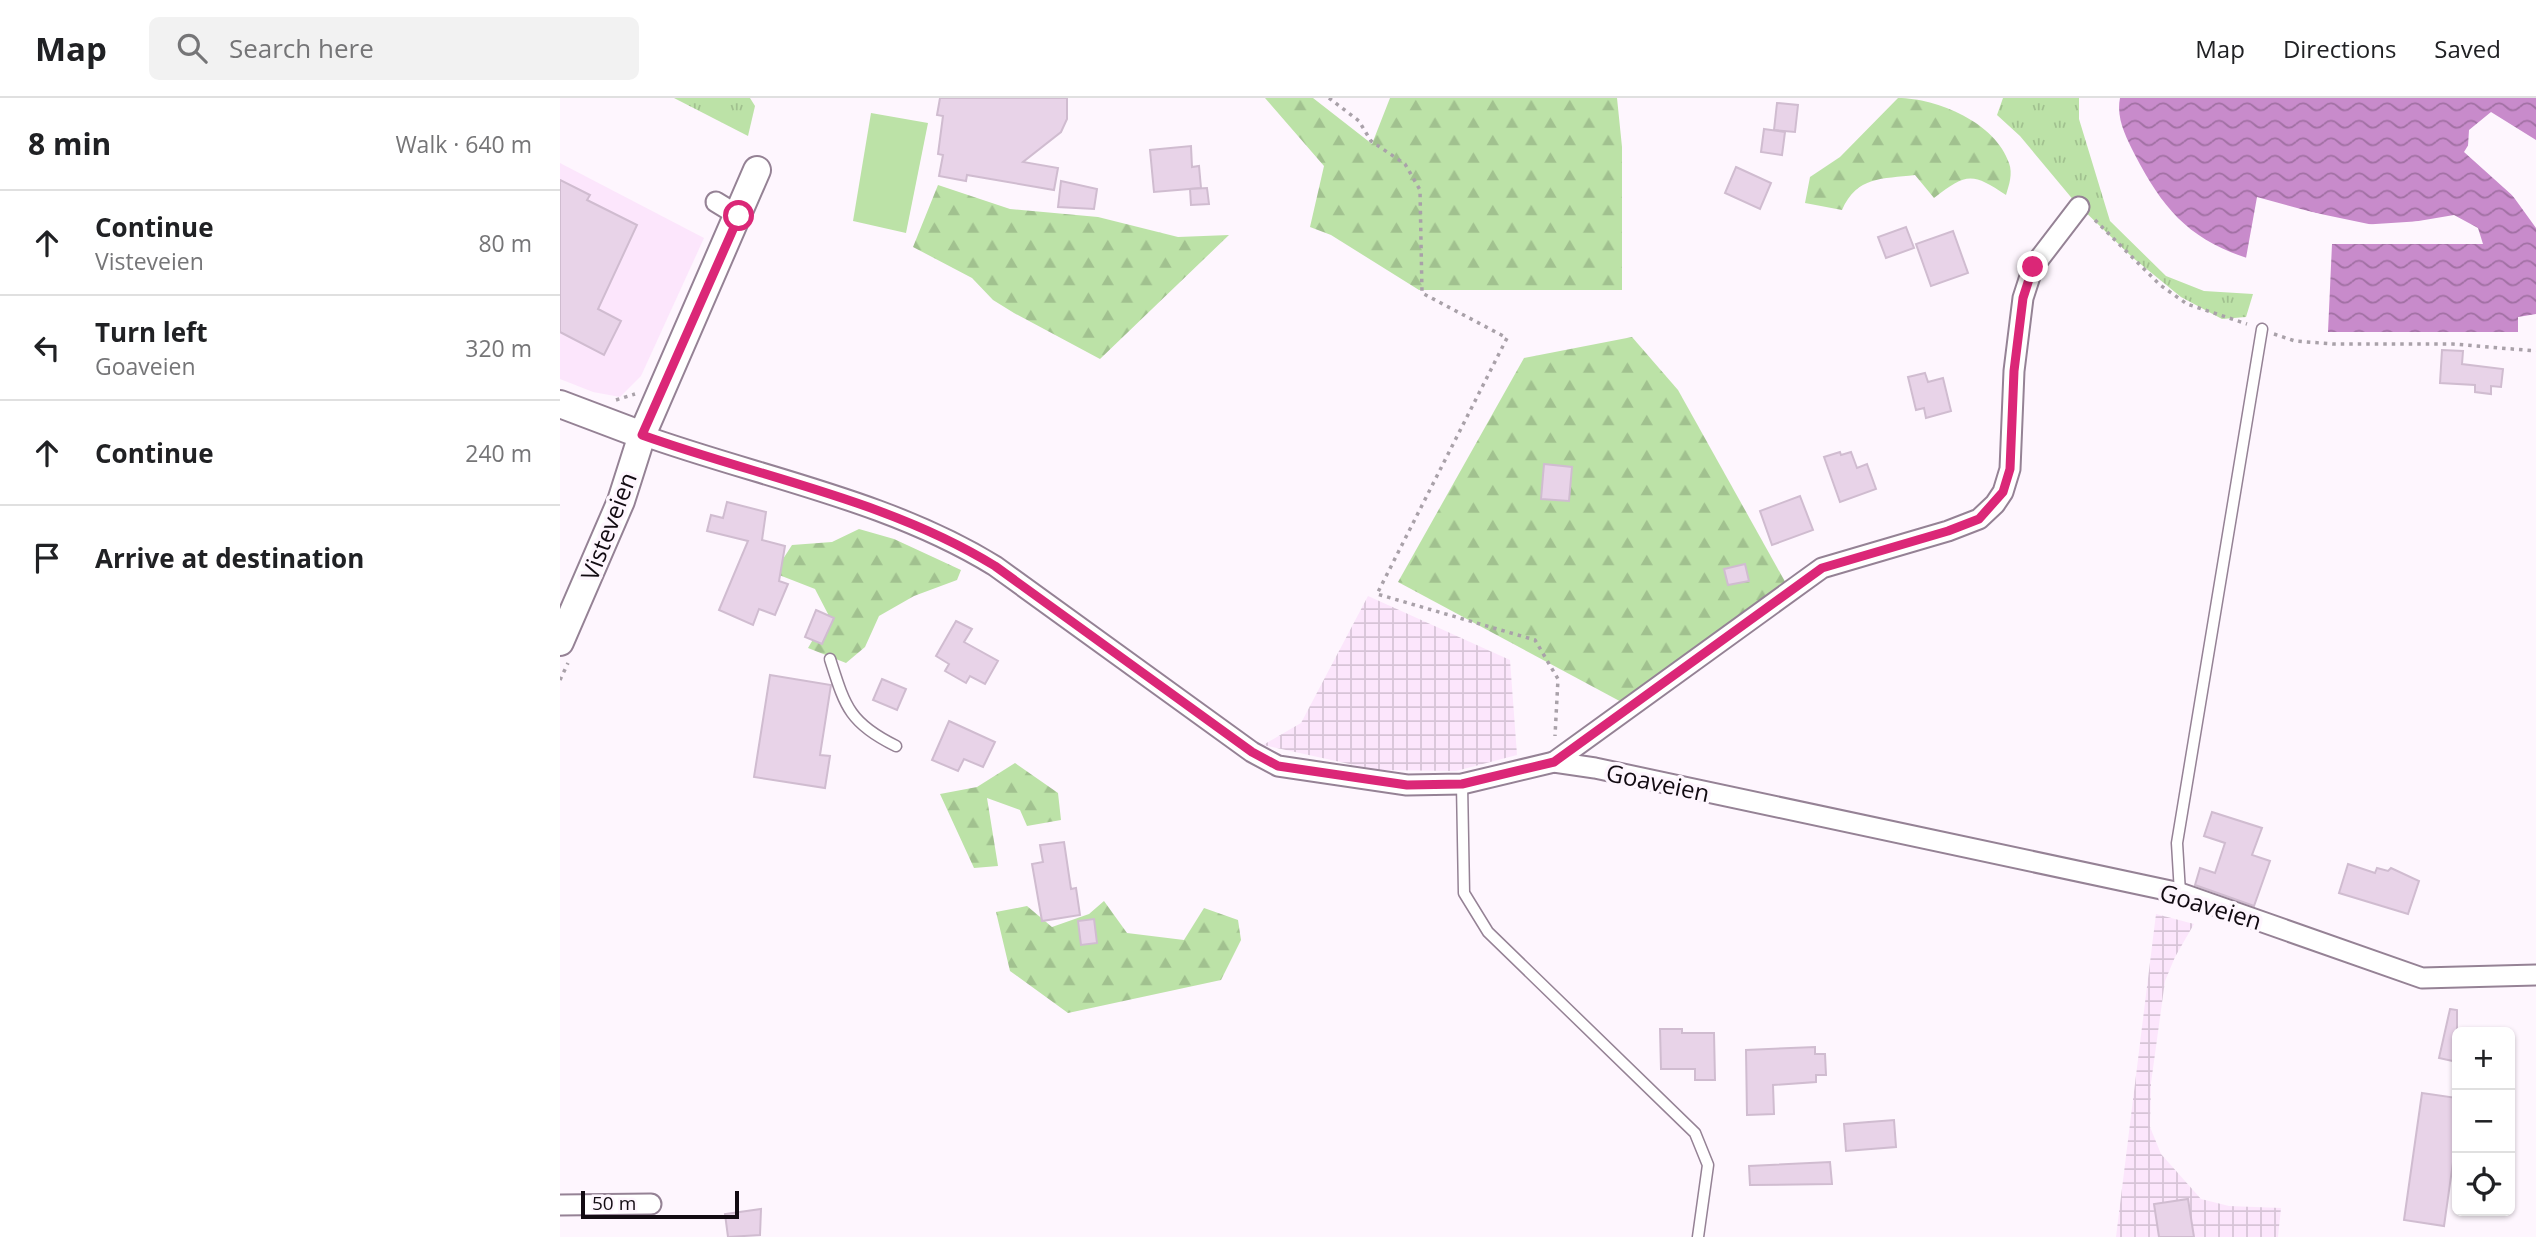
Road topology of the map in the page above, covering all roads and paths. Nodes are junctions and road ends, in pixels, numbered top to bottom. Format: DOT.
graph roads {
  1 [pos="1329,98"];
  2 [pos="757,170"];
  3 [pos="716,202"];
  4 [pos="2079,208"];
  5 [pos="739,216"];
  6 [pos="2262,329"];
  7 [pos="2536,351"];
  8 [pos="638,393"];
  9 [pos="613,400"];
  10 [pos="560,404"];
  11 [pos="642,435"];
  12 [pos="560,642"];
  13 [pos="830,659"];
  14 [pos="896,746"];
  15 [pos="1554,762"];
  16 [pos="1462,784"];
  17 [pos="2180,893"];
  18 [pos="2536,975"];
  19 [pos="651,1204"];
  20 [pos="560,1205"];
  21 [pos="1698,1237"];
  1 -- 15 [label="path"];
  2 -- 5 [label="main road, Visteveien"];
  3 -- 5 [label="street"];
  4 -- 6 [label="path"];
  4 -- 15 [label="street"];
  5 -- 11 [label="main road, Visteveien"];
  6 -- 7 [label="path"];
  6 -- 17 [label="lane"];
  8 -- 9 [label="path"];
  10 -- 11 [label="main road, Goaveien"];
  11 -- 12 [label="main road, Visteveien"];
  11 -- 16 [label="street, Goaveien"];
  13 -- 14 [label="lane"];
  15 -- 16 [label="street, Goaveien"];
  15 -- 17 [label="street, Goaveien"];
  16 -- 21 [label="lane"];
  17 -- 18 [label="street, Goaveien"];
  19 -- 20 [label="street"];
}
